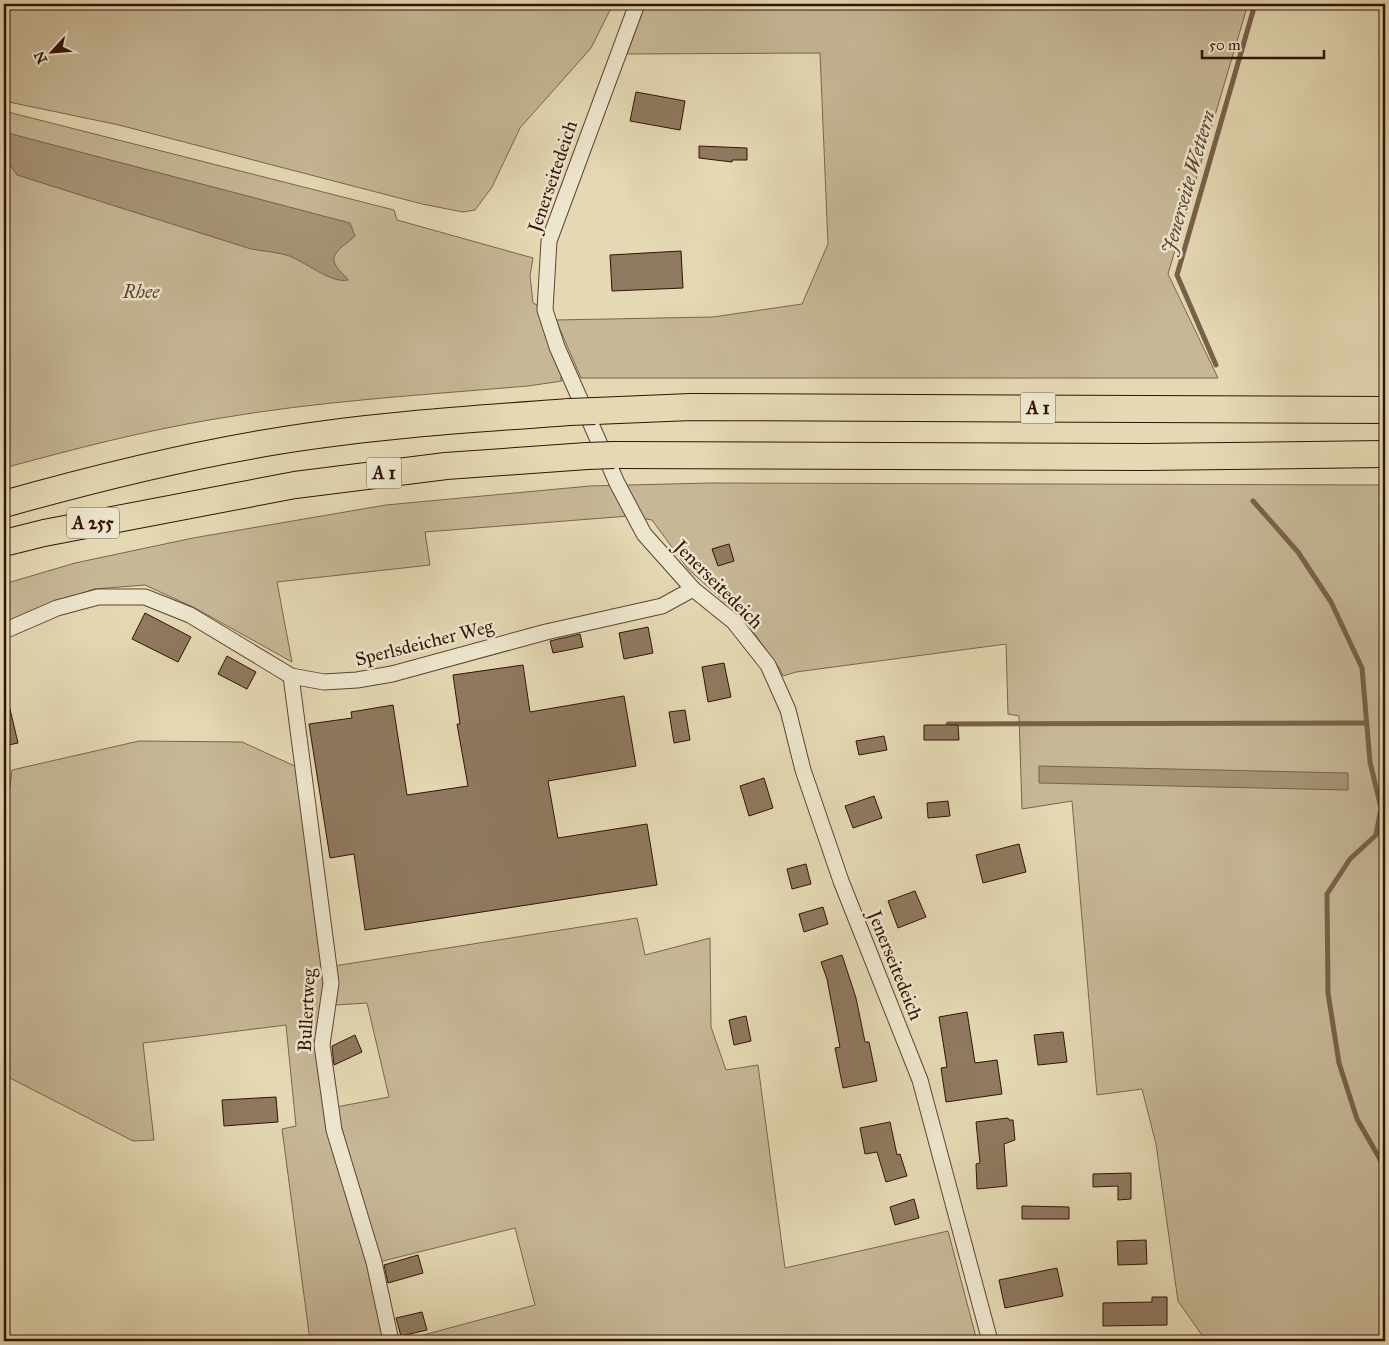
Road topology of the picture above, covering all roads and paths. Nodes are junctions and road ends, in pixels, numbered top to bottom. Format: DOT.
graph roads {
  1 [pos="637,4"];
  2 [pos="1385,410"];
  3 [pos="1385,454"];
  4 [pos="4,504"];
  5 [pos="182,506"];
  6 [pos="4,543"];
  7 [pos="4,562"];
  8 [pos="693,589"];
  9 [pos="4,631"];
  10 [pos="291,676"];
  11 [pos="391,1341"];
  12 [pos="990,1341"];
  1 -- 8 [label="street, Jenerseitedeich"];
  2 -- 4 [label="highway, A 1, bridge"];
  3 -- 5 [label="highway, A 1, bridge"];
  5 -- 6 [label="highway, A 255"];
  5 -- 7 [label="highway, A 1"];
  8 -- 10 [label="street, Sperlsdeicher Weg"];
  8 -- 12 [label="street, Jenerseitedeich"];
  9 -- 10 [label="street, Sperlsdeicher Weg"];
  10 -- 11 [label="street, Bullertweg"];
}
